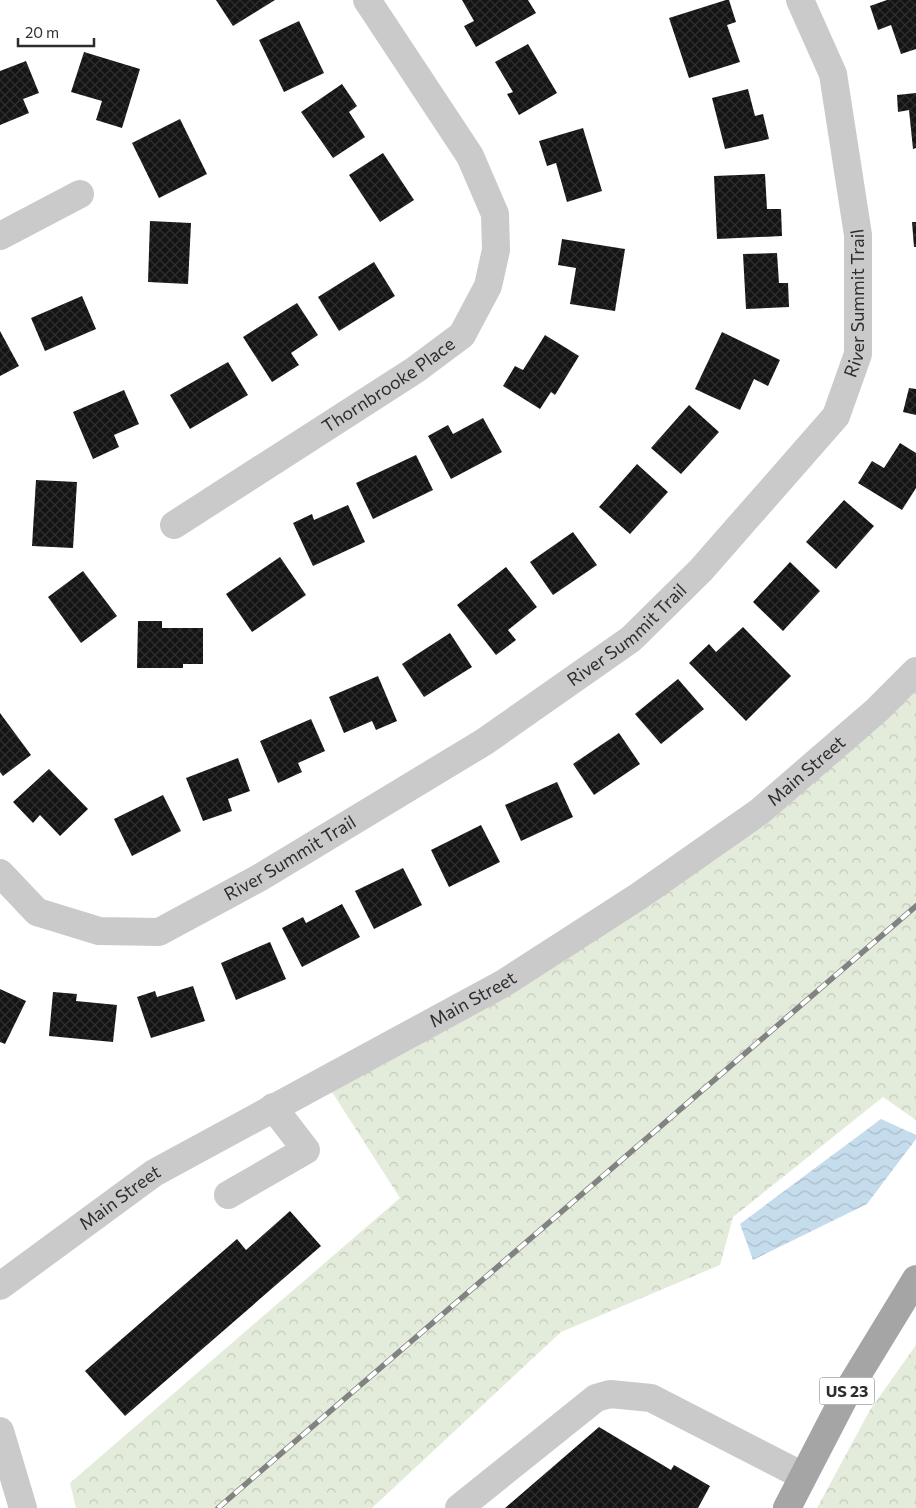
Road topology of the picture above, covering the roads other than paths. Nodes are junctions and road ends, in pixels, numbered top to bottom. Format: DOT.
graph roads {
  1 [pos="368,0"];
  2 [pos="800,0"];
  3 [pos="80,194"];
  4 [pos="0,236"];
  5 [pos="174,525"];
  6 [pos="916,671"];
  7 [pos="0,872"];
  8 [pos="273,1107"];
  9 [pos="228,1195"];
  10 [pos="916,1279"];
  11 [pos="0,1286"];
  12 [pos="0,1431"];
  13 [pos="803,1476"];
  14 [pos="23,1506"];
  15 [pos="459,1508"];
  16 [pos="787,1508"];
  1 -- 5 [label="street, Thornbrooke Place"];
  2 -- 7 [label="street, River Summit Trail"];
  3 -- 4 [label="street"];
  6 -- 8 [label="street, Main Street"];
  8 -- 9 [label="street"];
  8 -- 11 [label="street, Main Street"];
  10 -- 13 [label="main road, US 23"];
  12 -- 14 [label="street"];
  13 -- 15 [label="street"];
  13 -- 16 [label="main road, US 23"];
}
